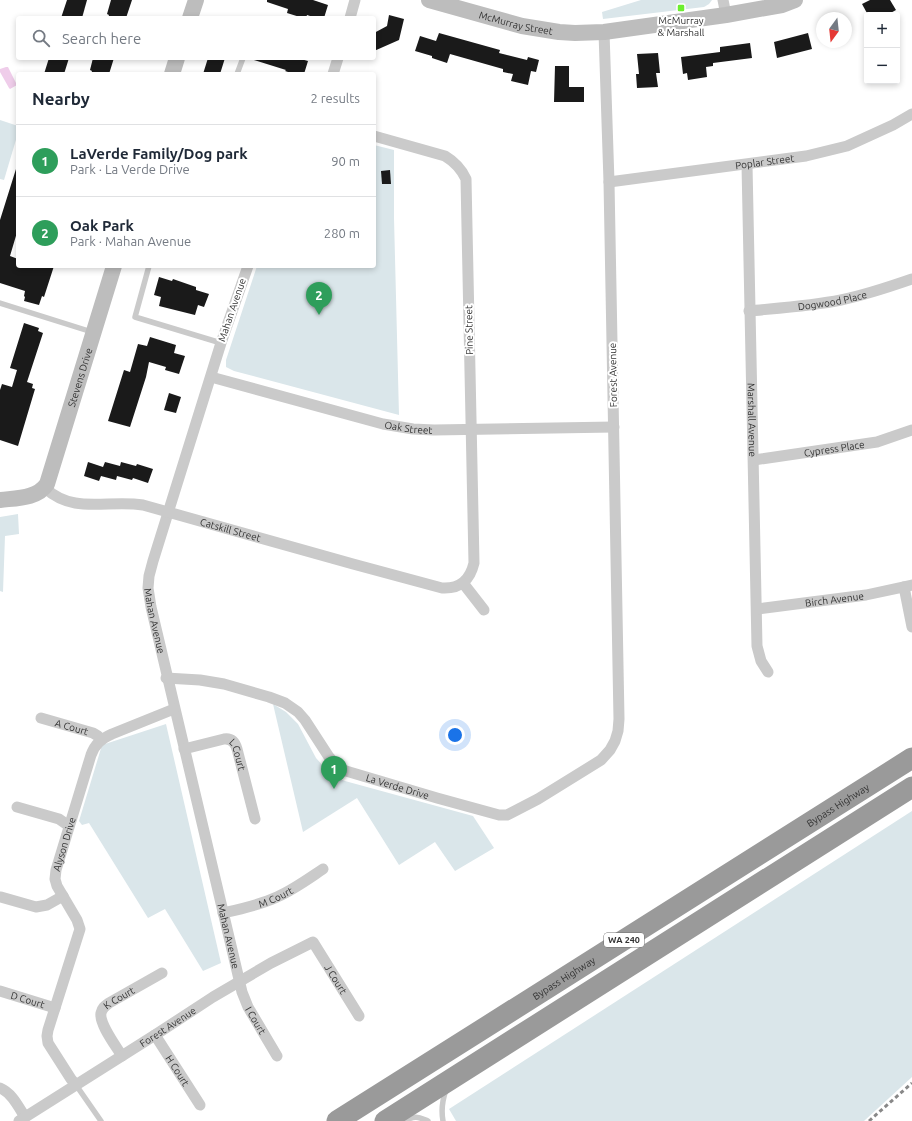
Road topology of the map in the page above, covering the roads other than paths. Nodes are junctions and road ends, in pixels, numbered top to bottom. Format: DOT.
graph roads {
  1 [pos="196,0"];
  2 [pos="355,0"];
  3 [pos="429,0"];
  4 [pos="795,0"];
  5 [pos="724,8"];
  6 [pos="191,16"];
  7 [pos="351,16"];
  8 [pos="604,32"];
  9 [pos="176,60"];
  10 [pos="242,60"];
  11 [pos="337,60"];
  12 [pos="173,72"];
  13 [pos="238,72"];
  14 [pos="334,72"];
  15 [pos="912,114"];
  16 [pos="376,137"];
  17 [pos="747,165"];
  18 [pos="609,182"];
  19 [pos="113,268"];
  20 [pos="148,268"];
  21 [pos="247,268"];
  22 [pos="912,279"];
  23 [pos="0,303"];
  24 [pos="749,311"];
  25 [pos="94,333"];
  26 [pos="221,343"];
  27 [pos="210,377"];
  28 [pos="614,427"];
  29 [pos="471,430"];
  30 [pos="912,430"];
  31 [pos="754,460"];
  32 [pos="45,488"];
  33 [pos="0,500"];
  34 [pos="168,512"];
  35 [pos="463,583"];
  36 [pos="908,586"];
  37 [pos="756,609"];
  38 [pos="484,610"];
  39 [pos="912,627"];
  40 [pos="768,672"];
  41 [pos="166,678"];
  42 [pos="174,710"];
  43 [pos="41,718"];
  44 [pos="619,719"];
  45 [pos="101,740"];
  46 [pos="184,749"];
  47 [pos="912,758"];
  48 [pos="912,788"];
  49 [pos="17,807"];
  50 [pos="255,819"];
  51 [pos="70,826"];
  52 [pos="323,869"];
  53 [pos="63,896"];
  54 [pos="1,897"];
  55 [pos="223,913"];
  56 [pos="313,942"];
  57 [pos="162,973"];
  58 [pos="239,982"];
  59 [pos="0,991"];
  60 [pos="55,1008"];
  61 [pos="359,1016"];
  62 [pos="155,1035"];
  63 [pos="122,1056"];
  64 [pos="277,1056"];
  65 [pos="450,1079"];
  66 [pos="76,1085"];
  67 [pos="0,1088"];
  68 [pos="200,1105"];
  69 [pos="22,1119"];
  70 [pos="101,1121"];
  71 [pos="337,1121"];
  72 [pos="385,1121"];
  73 [pos="405,1121"];
  74 [pos="428,1121"];
  75 [pos="443,1121"];
  1 -- 6 [label="street"];
  2 -- 7 [label="street"];
  3 -- 8 [label="street, McMurray Street"];
  4 -- 5 [label="street, McMurray Street"];
  5 -- 8 [label="street, McMurray Street"];
  8 -- 18 [label="street, Forest Avenue"];
  9 -- 12 [label="street"];
  10 -- 13 [label="lane"];
  11 -- 14 [label="street"];
  15 -- 17 [label="street, Poplar Street"];
  16 -- 29 [label="street, Pine Street"];
  17 -- 18 [label="street, Poplar Street"];
  17 -- 24 [label="street, Marshall Avenue"];
  18 -- 28 [label="street, Forest Avenue"];
  19 -- 25 [label="street, Stevens Drive"];
  20 -- 26 [label="lane"];
  21 -- 26 [label="street, Mahan Avenue"];
  22 -- 24 [label="street, Dogwood Place"];
  23 -- 25 [label="lane"];
  24 -- 31 [label="street, Marshall Avenue"];
  25 -- 32 [label="street, Stevens Drive"];
  26 -- 27 [label="street, Mahan Avenue"];
  27 -- 29 [label="street, Oak Street"];
  27 -- 34 [label="street, Mahan Avenue"];
  28 -- 29 [label="street, Oak Street"];
  28 -- 44 [label="street, Forest Avenue"];
  29 -- 35 [label="street, Pine Street"];
  30 -- 31 [label="street, Cypress Place"];
  31 -- 37 [label="street, Marshall Avenue"];
  32 -- 33 [label="street"];
  32 -- 34 [label="street, Catskill Street"];
  34 -- 35 [label="street, Catskill Street"];
  34 -- 41 [label="street, Mahan Avenue"];
  35 -- 38 [label="street"];
  36 -- 37 [label="street, Birch Avenue"];
  36 -- 39 [label="street"];
  37 -- 40 [label="street, Marshall Avenue"];
  41 -- 42 [label="street, Mahan Avenue"];
  41 -- 44 [label="street, La Verde Drive"];
  42 -- 45 [label="street"];
  42 -- 46 [label="street, Mahan Avenue"];
  43 -- 45 [label="street, A Court"];
  45 -- 51 [label="street, Alyson Drive"];
  46 -- 50 [label="street, L Court"];
  46 -- 55 [label="street, Mahan Avenue"];
  47 -- 71 [label="highway, Bypass Highway / WA 240"];
  48 -- 65 [label="highway, WA 240"];
  49 -- 51 [label="street"];
  51 -- 53 [label="street, Alyson Drive"];
  52 -- 55 [label="street, M Court"];
  53 -- 54 [label="street"];
  53 -- 60 [label="street, Alyson Drive"];
  55 -- 58 [label="street, Mahan Avenue"];
  56 -- 58 [label="street, Forest Avenue"];
  56 -- 61 [label="street, J Court"];
  57 -- 63 [label="street, K Court"];
  58 -- 62 [label="street, Forest Avenue"];
  58 -- 64 [label="street, I Court"];
  59 -- 60 [label="street, D Court"];
  60 -- 66 [label="street, Alyson Drive"];
  62 -- 63 [label="street, Forest Avenue"];
  62 -- 68 [label="street, H Court"];
  63 -- 66 [label="street, Forest Avenue"];
  65 -- 72 [label="highway, WA 240"];
  65 -- 75 [label="lane"];
  66 -- 69 [label="street, Forest Avenue"];
  66 -- 70 [label="lane"];
  67 -- 69 [label="street"];
  73 -- 74 [label="lane"];
}
